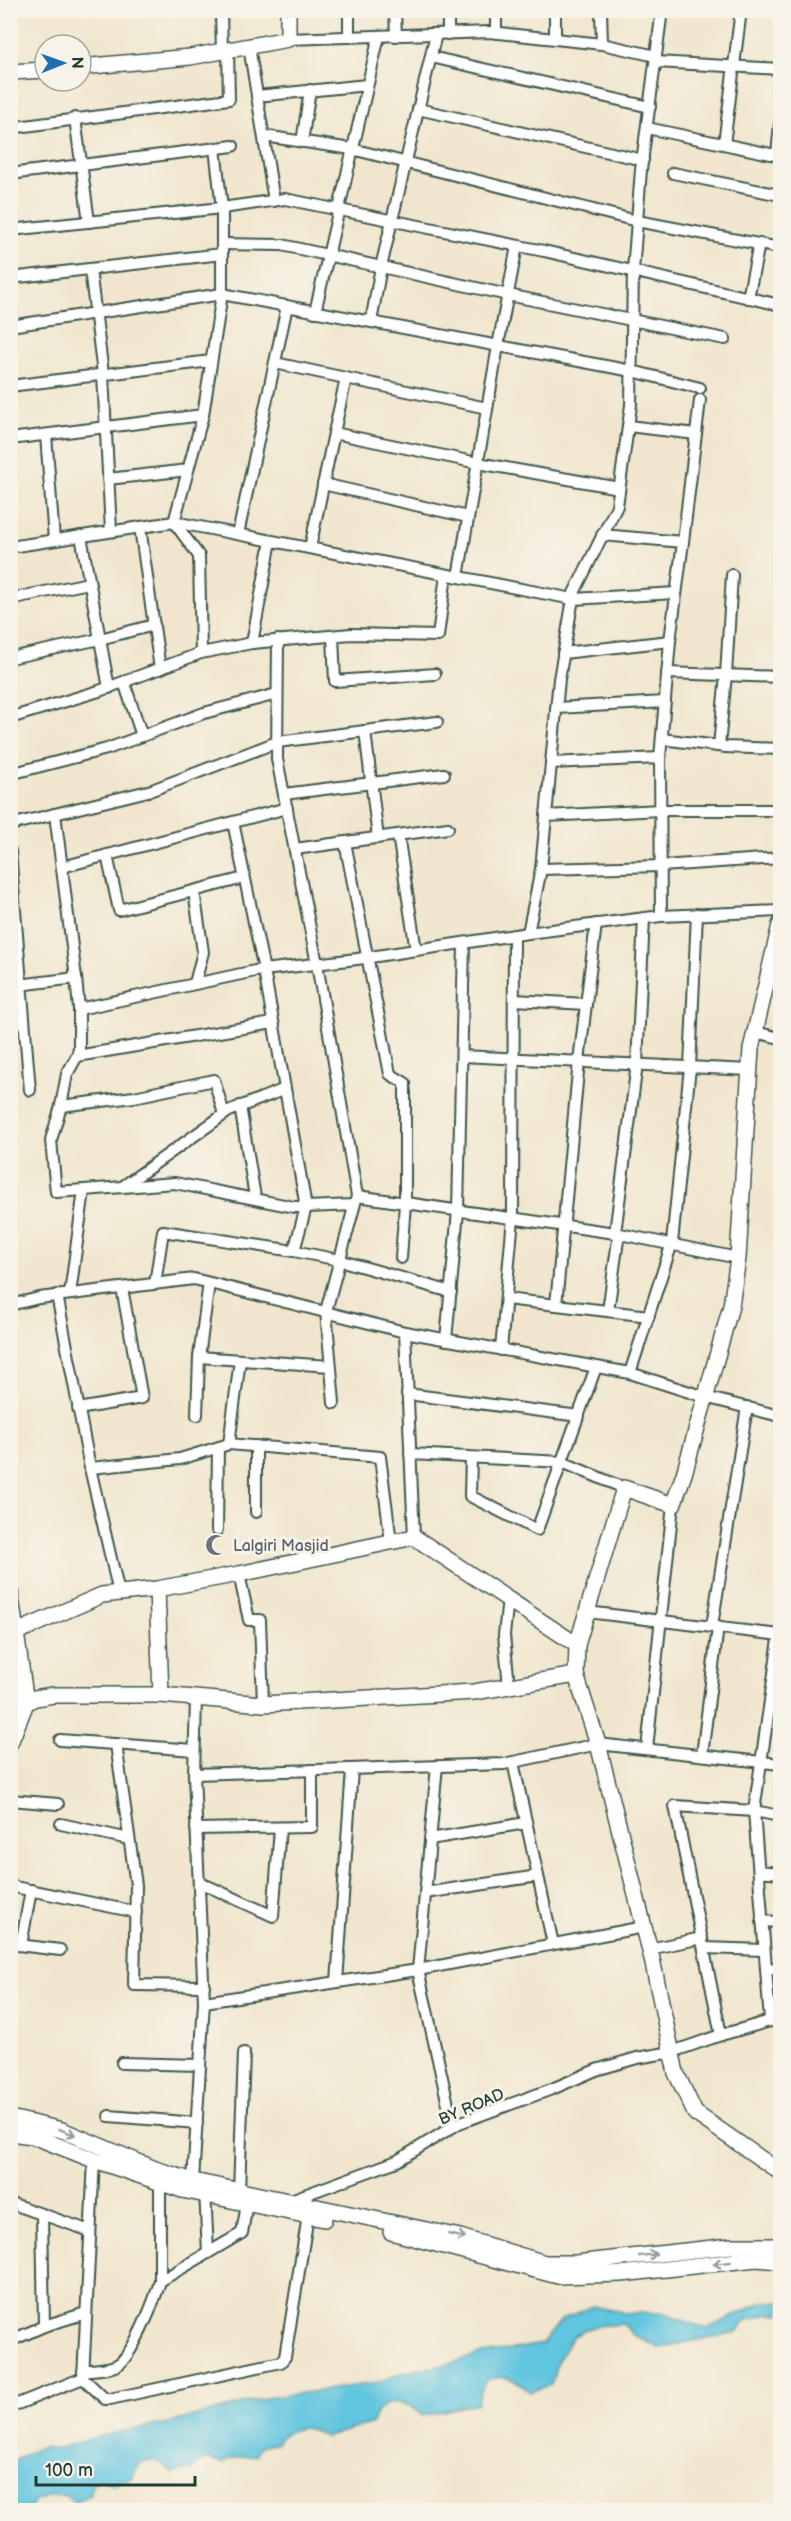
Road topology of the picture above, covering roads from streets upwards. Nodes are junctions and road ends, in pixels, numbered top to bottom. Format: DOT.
graph roads {
  1 [pos="221,10"];
  2 [pos="288,10"];
  3 [pos="349,10"];
  4 [pos="395,10"];
  5 [pos="448,10"];
  6 [pos="496,10"];
  7 [pos="555,10"];
  8 [pos="601,10"];
  9 [pos="662,10"];
  10 [pos="741,10"];
  11 [pos="496,33"];
  12 [pos="436,34"];
  13 [pos="448,34"];
  14 [pos="379,36"];
  15 [pos="396,36"];
  16 [pos="350,37"];
  17 [pos="288,39"];
  18 [pos="555,39"];
  19 [pos="602,44"];
  20 [pos="249,46"];
  21 [pos="225,51"];
  22 [pos="431,57"];
  23 [pos="656,59"];
  24 [pos="93,66"];
  25 [pos="733,66"];
  26 [pos="780,69"];
  27 [pos="33,71"];
  28 [pos="10,72"];
  29 [pos="367,86"];
  30 [pos="310,90"];
  31 [pos="257,96"];
  32 [pos="650,107"];
  33 [pos="418,109"];
  34 [pos="75,118"];
  35 [pos="780,124"];
  36 [pos="10,128"];
  37 [pos="647,128"];
  38 [pos="264,136"];
  39 [pos="302,142"];
  40 [pos="724,144"];
  41 [pos="233,146"];
  42 [pos="216,148"];
  43 [pos="352,149"];
  44 [pos="778,155"];
  45 [pos="642,160"];
  46 [pos="406,163"];
  47 [pos="81,165"];
  48 [pos="672,173"];
  49 [pos="10,174"];
  50 [pos="780,195"];
  51 [pos="274,201"];
  52 [pos="222,208"];
  53 [pos="338,209"];
  54 [pos="392,220"];
  55 [pos="637,221"];
  56 [pos="89,222"];
  57 [pos="10,230"];
  58 [pos="759,244"];
  59 [pos="517,246"];
  60 [pos="780,248"];
  61 [pos="222,249"];
  62 [pos="327,256"];
  63 [pos="381,267"];
  64 [pos="90,269"];
  65 [pos="633,271"];
  66 [pos="10,278"];
  67 [pos="222,294"];
  68 [pos="508,295"];
  69 [pos="748,298"];
  70 [pos="780,305"];
  71 [pos="287,306"];
  72 [pos="315,312"];
  73 [pos="95,313"];
  74 [pos="632,320"];
  75 [pos="371,322"];
  76 [pos="10,326"];
  77 [pos="725,339"];
  78 [pos="498,346"];
  79 [pos="212,361"];
  80 [pos="275,363"];
  81 [pos="632,371"];
  82 [pos="103,374"];
  83 [pos="346,378"];
  84 [pos="10,386"];
  85 [pos="700,388"];
  86 [pos="700,400"];
  87 [pos="487,408"];
  88 [pos="203,414"];
  89 [pos="628,426"];
  90 [pos="106,427"];
  91 [pos="334,433"];
  92 [pos="696,434"];
  93 [pos="46,435"];
  94 [pos="10,439"];
  95 [pos="478,464"];
  96 [pos="188,470"];
  97 [pos="108,479"];
  98 [pos="323,484"];
  99 [pos="619,488"];
  100 [pos="468,517"];
  101 [pos="174,522"];
  102 [pos="140,527"];
  103 [pos="111,531"];
  104 [pos="238,534"];
  105 [pos="602,535"];
  106 [pos="81,536"];
  107 [pos="54,540"];
  108 [pos="271,540"];
  109 [pos="683,542"];
  110 [pos="10,547"];
  111 [pos="310,548"];
  112 [pos="732,574"];
  113 [pos="446,575"];
  114 [pos="458,577"];
  115 [pos="89,583"];
  116 [pos="676,593"];
  117 [pos="10,599"];
  118 [pos="573,599"];
  119 [pos="154,625"];
  120 [pos="333,636"];
  121 [pos="100,639"];
  122 [pos="278,640"];
  123 [pos="670,641"];
  124 [pos="252,643"];
  125 [pos="201,653"];
  126 [pos="563,653"];
  127 [pos="10,658"];
  128 [pos="160,669"];
  129 [pos="667,673"];
  130 [pos="435,674"];
  131 [pos="726,675"];
  132 [pos="780,677"];
  133 [pos="124,682"];
  134 [pos="109,688"];
  135 [pos="278,694"];
  136 [pos="665,702"];
  137 [pos="556,708"];
  138 [pos="10,718"];
  139 [pos="437,722"];
  140 [pos="365,731"];
  141 [pos="142,736"];
  142 [pos="662,739"];
  143 [pos="277,742"];
  144 [pos="719,746"];
  145 [pos="780,749"];
  146 [pos="660,758"];
  147 [pos="551,763"];
  148 [pos="10,774"];
  149 [pos="444,774"];
  150 [pos="371,783"];
  151 [pos="284,794"];
  152 [pos="287,808"];
  153 [pos="660,810"];
  154 [pos="780,810"];
  155 [pos="55,814"];
  156 [pos="546,816"];
  157 [pos="233,822"];
  158 [pos="10,825"];
  159 [pos="448,828"];
  160 [pos="398,835"];
  161 [pos="378,838"];
  162 [pos="345,842"];
  163 [pos="295,849"];
  164 [pos="10,850"];
  165 [pos="107,855"];
  166 [pos="780,858"];
  167 [pos="661,866"];
  168 [pos="62,867"];
  169 [pos="541,869"];
  170 [pos="244,878"];
  171 [pos="194,891"];
  172 [pos="780,911"];
  173 [pos="697,914"];
  174 [pos="661,916"];
  175 [pos="645,918"];
  176 [pos="596,924"];
  177 [pos="780,925"];
  178 [pos="528,933"];
  179 [pos="514,935"];
  180 [pos="464,943"];
  181 [pos="416,950"];
  182 [pos="367,957"];
  183 [pos="317,964"];
  184 [pos="264,970"];
  185 [pos="76,978"];
  186 [pos="195,983"];
  187 [pos="22,984"];
  188 [pos="10,986"];
  189 [pos="514,1000"];
  190 [pos="586,1004"];
  191 [pos="79,1009"];
  192 [pos="273,1023"];
  193 [pos="755,1032"];
  194 [pos="780,1038"];
  195 [pos="77,1056"];
  196 [pos="462,1056"];
  197 [pos="514,1058"];
  198 [pos="579,1061"];
  199 [pos="637,1064"];
  200 [pos="690,1067"];
  201 [pos="750,1070"];
  202 [pos="285,1089"];
  203 [pos="30,1090"];
  204 [pos="61,1106"];
  205 [pos="240,1106"];
  206 [pos="224,1114"];
  207 [pos="122,1187"];
  208 [pos="84,1190"];
  209 [pos="255,1197"];
  210 [pos="355,1201"];
  211 [pos="405,1203"];
  212 [pos="306,1207"];
  213 [pos="458,1211"];
  214 [pos="513,1218"];
  215 [pos="563,1225"];
  216 [pos="617,1233"];
  217 [pos="672,1243"];
  218 [pos="294,1251"];
  219 [pos="401,1258"];
  220 [pos="738,1258"];
  221 [pos="339,1260"];
  222 [pos="209,1283"];
  223 [pos="155,1284"];
  224 [pos="122,1288"];
  225 [pos="451,1292"];
  226 [pos="70,1294"];
  227 [pos="57,1295"];
  228 [pos="506,1299"];
  229 [pos="10,1305"];
  230 [pos="556,1305"];
  231 [pos="326,1311"];
  232 [pos="608,1311"];
  233 [pos="650,1316"];
  234 [pos="405,1332"];
  235 [pos="446,1340"];
  236 [pos="501,1350"];
  237 [pos="199,1357"];
  238 [pos="240,1360"];
  239 [pos="330,1366"];
  240 [pos="596,1367"];
  241 [pos="630,1372"];
  242 [pos="407,1394"];
  243 [pos="705,1397"];
  244 [pos="334,1403"];
  245 [pos="747,1407"];
  246 [pos="78,1409"];
  247 [pos="197,1414"];
  248 [pos="579,1416"];
  249 [pos="780,1416"];
  250 [pos="224,1446"];
  251 [pos="256,1446"];
  252 [pos="410,1454"];
  253 [pos="471,1458"];
  254 [pos="562,1462"];
  255 [pos="90,1468"];
  256 [pos="624,1488"];
  257 [pos="673,1505"];
  258 [pos="256,1512"];
  259 [pos="217,1530"];
  260 [pos="414,1537"];
  261 [pos="391,1542"];
  262 [pos="239,1574"];
  263 [pos="157,1589"];
  264 [pos="10,1590"];
  265 [pos="119,1593"];
  266 [pos="508,1599"];
  267 [pos="586,1612"];
  268 [pos="661,1620"];
  269 [pos="716,1627"];
  270 [pos="14,1634"];
  271 [pos="780,1634"];
  272 [pos="577,1645"];
  273 [pos="576,1675"];
  274 [pos="509,1686"];
  275 [pos="776,1690"];
  276 [pos="162,1695"];
  277 [pos="196,1698"];
  278 [pos="26,1703"];
  279 [pos="263,1704"];
  280 [pos="60,1740"];
  281 [pos="10,1743"];
  282 [pos="116,1744"];
  283 [pos="598,1744"];
  284 [pos="647,1749"];
  285 [pos="194,1750"];
  286 [pos="702,1755"];
  287 [pos="513,1762"];
  288 [pos="761,1762"];
  289 [pos="780,1764"];
  290 [pos="437,1766"];
  291 [pos="352,1769"];
  292 [pos="312,1770"];
  293 [pos="194,1774"];
  294 [pos="10,1800"];
  295 [pos="58,1804"];
  296 [pos="754,1811"];
  297 [pos="780,1816"];
  298 [pos="526,1823"];
  299 [pos="61,1824"];
  300 [pos="196,1828"];
  301 [pos="280,1828"];
  302 [pos="129,1839"];
  303 [pos="430,1839"];
  304 [pos="759,1872"];
  305 [pos="780,1873"];
  306 [pos="538,1876"];
  307 [pos="199,1882"];
  308 [pos="10,1886"];
  309 [pos="31,1890"];
  310 [pos="425,1893"];
  311 [pos="135,1912"];
  312 [pos="762,1921"];
  313 [pos="780,1922"];
  314 [pos="644,1927"];
  315 [pos="703,1943"];
  316 [pos="16,1944"];
  317 [pos="553,1944"];
  318 [pos="649,1949"];
  319 [pos="60,1950"];
  320 [pos="764,1950"];
  321 [pos="766,1968"];
  322 [pos="418,1970"];
  323 [pos="780,1970"];
  324 [pos="337,1982"];
  325 [pos="204,1986"];
  326 [pos="204,2002"];
  327 [pos="775,2021"];
  328 [pos="721,2035"];
  329 [pos="672,2052"];
  330 [pos="244,2053"];
  331 [pos="123,2062"];
  332 [pos="200,2065"];
  333 [pos="109,2116"];
  334 [pos="10,2118"];
  335 [pos="197,2123"];
  336 [pos="453,2127"];
  337 [pos="10,2133"];
  338 [pos="94,2160"];
  339 [pos="780,2172"];
  340 [pos="160,2183"];
  341 [pos="201,2187"];
  342 [pos="243,2197"];
  343 [pos="287,2201"];
  344 [pos="10,2203"];
  345 [pos="42,2214"];
  346 [pos="308,2216"];
  347 [pos="90,2231"];
  348 [pos="780,2246"];
  349 [pos="208,2253"];
  350 [pos="780,2261"];
  351 [pos="160,2281"];
  352 [pos="86,2313"];
  353 [pos="44,2326"];
  354 [pos="10,2341"];
  355 [pos="83,2374"];
  356 [pos="10,2407"];
  1 -- 21 [label="street"];
  2 -- 17 [label="street"];
  3 -- 16 [label="street"];
  4 -- 15 [label="street"];
  5 -- 13 [label="street"];
  6 -- 11 [label="street"];
  7 -- 18 [label="street"];
  8 -- 19 [label="street"];
  9 -- 23 [label="street"];
  10 -- 25 [label="street"];
  11 -- 13 [label="street"];
  11 -- 18 [label="street"];
  12 -- 13 [label="street"];
  12 -- 15 [label="street"];
  12 -- 22 [label="street"];
  14 -- 15 [label="street"];
  14 -- 16 [label="street"];
  14 -- 29 [label="street"];
  16 -- 17 [label="street"];
  17 -- 20 [label="street"];
  18 -- 19 [label="street"];
  19 -- 23 [label="street"];
  20 -- 21 [label="street"];
  20 -- 31 [label="street"];
  21 -- 24 [label="street"];
  21 -- 34 [label="street"];
  22 -- 32 [label="street"];
  22 -- 33 [label="street"];
  23 -- 25 [label="street"];
  23 -- 32 [label="street"];
  25 -- 26 [label="street"];
  25 -- 40 [label="street"];
  27 -- 28 [label="street"];
  29 -- 30 [label="street"];
  29 -- 43 [label="street"];
  30 -- 31 [label="street"];
  30 -- 39 [label="street"];
  31 -- 38 [label="street"];
  32 -- 37 [label="street"];
  33 -- 45 [label="street"];
  33 -- 46 [label="street"];
  34 -- 36 [label="street"];
  34 -- 47 [label="street"];
  35 -- 44 [label="street"];
  37 -- 40 [label="street"];
  37 -- 45 [label="street"];
  38 -- 39 [label="street"];
  38 -- 51 [label="street"];
  39 -- 43 [label="street"];
  40 -- 44 [label="street"];
  41 -- 42 [label="street"];
  42 -- 47 [label="street"];
  42 -- 52 [label="street"];
  43 -- 46 [label="street"];
  43 -- 53 [label="street"];
  45 -- 55 [label="street"];
  46 -- 54 [label="street"];
  46 -- 55 [label="street"];
  47 -- 49 [label="street"];
  47 -- 56 [label="street"];
  48 -- 50 [label="street"];
  51 -- 52 [label="street"];
  51 -- 53 [label="street"];
  52 -- 56 [label="street"];
  52 -- 61 [label="street"];
  53 -- 54 [label="street"];
  53 -- 62 [label="street"];
  54 -- 59 [label="street"];
  54 -- 63 [label="street"];
  55 -- 58 [label="street"];
  55 -- 65 [label="street"];
  56 -- 57 [label="street"];
  58 -- 60 [label="street"];
  58 -- 69 [label="street"];
  59 -- 65 [label="street"];
  59 -- 68 [label="street"];
  61 -- 62 [label="street"];
  61 -- 64 [label="street"];
  61 -- 67 [label="street"];
  62 -- 63 [label="street"];
  62 -- 72 [label="street"];
  63 -- 68 [label="street"];
  63 -- 75 [label="street"];
  64 -- 66 [label="street"];
  64 -- 73 [label="street"];
  65 -- 69 [label="street"];
  65 -- 74 [label="street"];
  67 -- 71 [label="street"];
  67 -- 73 [label="street"];
  67 -- 79 [label="street"];
  68 -- 74 [label="street"];
  68 -- 78 [label="street"];
  69 -- 70 [label="street"];
  71 -- 72 [label="street"];
  71 -- 80 [label="street"];
  72 -- 75 [label="street"];
  73 -- 76 [label="street"];
  73 -- 82 [label="street"];
  74 -- 77 [label="street"];
  74 -- 81 [label="street"];
  75 -- 78 [label="street"];
  78 -- 81 [label="street"];
  78 -- 87 [label="street"];
  79 -- 82 [label="street"];
  79 -- 88 [label="street"];
  80 -- 83 [label="street"];
  80 -- 104 [label="street"];
  81 -- 85 [label="street"];
  81 -- 89 [label="street"];
  82 -- 84 [label="street"];
  82 -- 90 [label="street"];
  83 -- 87 [label="street"];
  83 -- 91 [label="street"];
  86 -- 92 [label="street"];
  87 -- 95 [label="street"];
  88 -- 90 [label="street"];
  88 -- 96 [label="street"];
  89 -- 92 [label="street"];
  89 -- 99 [label="street"];
  90 -- 93 [label="street"];
  90 -- 97 [label="street"];
  91 -- 95 [label="street"];
  91 -- 98 [label="street"];
  92 -- 109 [label="street"];
  93 -- 94 [label="street"];
  93 -- 107 [label="street"];
  95 -- 99 [label="street"];
  95 -- 100 [label="street"];
  96 -- 97 [label="street"];
  96 -- 101 [label="street"];
  97 -- 103 [label="street"];
  98 -- 100 [label="street"];
  98 -- 111 [label="street"];
  99 -- 105 [label="street"];
  100 -- 114 [label="street"];
  101 -- 102 [label="street"];
  101 -- 104 [label="street"];
  101 -- 125 [label="street"];
  102 -- 103 [label="street"];
  102 -- 119 [label="street"];
  103 -- 106 [label="street"];
  104 -- 108 [label="street"];
  105 -- 109 [label="street"];
  105 -- 118 [label="street"];
  106 -- 107 [label="street"];
  106 -- 115 [label="street"];
  107 -- 110 [label="street"];
  108 -- 111 [label="street"];
  108 -- 124 [label="street"];
  109 -- 116 [label="street"];
  111 -- 113 [label="street"];
  112 -- 131 [label="street"];
  113 -- 114 [label="street"];
  113 -- 120 [label="street"];
  114 -- 118 [label="street"];
  115 -- 117 [label="street"];
  115 -- 121 [label="street"];
  116 -- 118 [label="street"];
  116 -- 123 [label="street"];
  118 -- 126 [label="street"];
  119 -- 121 [label="street"];
  119 -- 128 [label="street"];
  120 -- 122 [label="street"];
  120 -- 130 [label="street"];
  121 -- 127 [label="street"];
  121 -- 134 [label="street"];
  122 -- 124 [label="street"];
  122 -- 135 [label="street"];
  123 -- 126 [label="street"];
  123 -- 129 [label="street"];
  124 -- 125 [label="street"];
  125 -- 128 [label="street"];
  126 -- 137 [label="street"];
  128 -- 133 [label="street"];
  129 -- 131 [label="street"];
  129 -- 136 [label="street"];
  131 -- 132 [label="street"];
  131 -- 144 [label="street"];
  133 -- 134 [label="street"];
  133 -- 141 [label="street"];
  134 -- 138 [label="street"];
  135 -- 141 [label="street"];
  135 -- 143 [label="street"];
  136 -- 137 [label="street"];
  136 -- 142 [label="street"];
  137 -- 147 [label="street"];
  139 -- 140 [label="street"];
  140 -- 143 [label="street"];
  140 -- 150 [label="street"];
  141 -- 148 [label="street"];
  142 -- 144 [label="street"];
  142 -- 146 [label="street"];
  143 -- 151 [label="street"];
  143 -- 155 [label="street"];
  144 -- 145 [label="street"];
  146 -- 147 [label="street"];
  146 -- 153 [label="street"];
  147 -- 156 [label="street"];
  149 -- 150 [label="street"];
  150 -- 151 [label="street"];
  150 -- 161 [label="street"];
  151 -- 152 [label="street"];
  152 -- 157 [label="street"];
  152 -- 163 [label="street"];
  153 -- 154 [label="street"];
  153 -- 156 [label="street"];
  153 -- 167 [label="street"];
  155 -- 158 [label="street"];
  155 -- 168 [label="street"];
  156 -- 169 [label="street"];
  157 -- 165 [label="street"];
  157 -- 170 [label="street"];
  159 -- 160 [label="street"];
  160 -- 161 [label="street"];
  160 -- 181 [label="street"];
  161 -- 162 [label="street"];
  162 -- 163 [label="street"];
  162 -- 182 [label="street"];
  163 -- 183 [label="street"];
  164 -- 187 [label="street"];
  165 -- 168 [label="street"];
  165 -- 171 [label="street"];
  166 -- 167 [label="street"];
  167 -- 169 [label="street"];
  167 -- 174 [label="street"];
  168 -- 185 [label="street"];
  169 -- 178 [label="street"];
  170 -- 171 [label="street"];
  170 -- 184 [label="street"];
  171 -- 186 [label="street"];
  172 -- 173 [label="street"];
  173 -- 174 [label="street"];
  173 -- 200 [label="street"];
  174 -- 175 [label="street"];
  175 -- 176 [label="street"];
  175 -- 199 [label="street"];
  176 -- 178 [label="street"];
  176 -- 190 [label="street"];
  177 -- 193 [label="street"];
  178 -- 179 [label="street"];
  179 -- 180 [label="street"];
  179 -- 189 [label="street"];
  180 -- 181 [label="street"];
  180 -- 196 [label="street"];
  181 -- 182 [label="street"];
  182 -- 183 [label="street"];
  182 -- 211 [label="street"];
  183 -- 184 [label="street"];
  183 -- 210 [label="street"];
  184 -- 186 [label="street"];
  184 -- 192 [label="street"];
  185 -- 187 [label="street"];
  185 -- 191 [label="street"];
  186 -- 191 [label="street"];
  187 -- 188 [label="street"];
  187 -- 203 [label="street"];
  189 -- 190 [label="street"];
  189 -- 197 [label="street"];
  190 -- 198 [label="street"];
  191 -- 195 [label="street"];
  192 -- 195 [label="street"];
  192 -- 202 [label="street"];
  193 -- 194 [label="street"];
  193 -- 201 [label="street"];
  195 -- 204 [label="street"];
  196 -- 197 [label="street"];
  196 -- 213 [label="street"];
  197 -- 198 [label="street"];
  197 -- 214 [label="street"];
  198 -- 199 [label="street"];
  198 -- 215 [label="street"];
  199 -- 200 [label="street"];
  199 -- 216 [label="street"];
  200 -- 201 [label="street"];
  200 -- 217 [label="street"];
  201 -- 220 [label="street"];
  202 -- 205 [label="street"];
  202 -- 212 [label="street"];
  204 -- 206 [label="street"];
  204 -- 208 [label="street"];
  205 -- 206 [label="street"];
  205 -- 209 [label="street"];
  206 -- 207 [label="street"];
  207 -- 208 [label="street"];
  207 -- 209 [label="street"];
  208 -- 226 [label="street"];
  209 -- 212 [label="street"];
  210 -- 211 [label="street"];
  210 -- 212 [label="street"];
  210 -- 221 [label="street"];
  211 -- 213 [label="street"];
  211 -- 219 [label="street"];
  212 -- 218 [label="street"];
  213 -- 214 [label="street"];
  213 -- 225 [label="street"];
  214 -- 215 [label="street"];
  214 -- 228 [label="street"];
  215 -- 216 [label="street"];
  215 -- 230 [label="street"];
  216 -- 217 [label="street"];
  216 -- 232 [label="street"];
  217 -- 220 [label="street"];
  217 -- 233 [label="street"];
  218 -- 221 [label="street"];
  218 -- 223 [label="street"];
  220 -- 243 [label="street"];
  221 -- 225 [label="street"];
  221 -- 231 [label="street"];
  222 -- 223 [label="street"];
  222 -- 231 [label="street"];
  222 -- 237 [label="street"];
  223 -- 224 [label="street"];
  224 -- 226 [label="street"];
  224 -- 246 [label="street"];
  225 -- 235 [label="street"];
  226 -- 227 [label="street"];
  227 -- 229 [label="street"];
  227 -- 246 [label="street"];
  228 -- 230 [label="street"];
  228 -- 236 [label="street"];
  230 -- 232 [label="street"];
  231 -- 234 [label="street"];
  231 -- 239 [label="street"];
  232 -- 233 [label="street"];
  233 -- 241 [label="street"];
  234 -- 235 [label="street"];
  234 -- 242 [label="street"];
  235 -- 236 [label="street"];
  236 -- 240 [label="street"];
  237 -- 238 [label="street"];
  237 -- 247 [label="street"];
  238 -- 239 [label="street"];
  238 -- 250 [label="street"];
  239 -- 244 [label="street"];
  240 -- 241 [label="street"];
  240 -- 248 [label="street"];
  241 -- 243 [label="street"];
  242 -- 248 [label="street"];
  242 -- 252 [label="street"];
  243 -- 245 [label="street"];
  243 -- 257 [label="street"];
  245 -- 249 [label="street"];
  245 -- 269 [label="street"];
  246 -- 255 [label="street"];
  248 -- 254 [label="street"];
  250 -- 251 [label="street"];
  250 -- 255 [label="street"];
  250 -- 259 [label="street"];
  251 -- 258 [label="street"];
  251 -- 261 [label="street"];
  252 -- 253 [label="street"];
  252 -- 260 [label="street"];
  253 -- 254 [label="street"];
  253 -- 254 [label="street"];
  254 -- 256 [label="street"];
  255 -- 265 [label="street"];
  256 -- 257 [label="street"];
  256 -- 267 [label="street"];
  257 -- 268 [label="street"];
  260 -- 261 [label="street"];
  260 -- 266 [label="street"];
  261 -- 262 [label="street"];
  262 -- 263 [label="street"];
  262 -- 279 [label="street"];
  263 -- 265 [label="street"];
  263 -- 276 [label="street"];
  264 -- 270 [label="street"];
  265 -- 270 [label="street"];
  266 -- 272 [label="street"];
  266 -- 274 [label="street"];
  267 -- 268 [label="street"];
  267 -- 272 [label="street"];
  268 -- 269 [label="street"];
  268 -- 284 [label="street"];
  269 -- 271 [label="street"];
  269 -- 286 [label="street"];
  270 -- 278 [label="street"];
  271 -- 275 [label="street"];
  272 -- 273 [label="street"];
  273 -- 274 [label="street"];
  273 -- 283 [label="street"];
  274 -- 279 [label="street"];
  275 -- 288 [label="street"];
  276 -- 277 [label="street"];
  276 -- 278 [label="street"];
  277 -- 279 [label="street"];
  277 -- 285 [label="street"];
  278 -- 281 [label="street"];
  280 -- 282 [label="street"];
  282 -- 285 [label="street"];
  282 -- 302 [label="street"];
  283 -- 284 [label="street"];
  283 -- 287 [label="street"];
  283 -- 314 [label="street"];
  284 -- 286 [label="street"];
  285 -- 293 [label="street"];
  286 -- 288 [label="street"];
  287 -- 290 [label="street"];
  287 -- 298 [label="street"];
  288 -- 289 [label="street"];
  288 -- 296 [label="street"];
  290 -- 291 [label="street"];
  290 -- 303 [label="street"];
  291 -- 292 [label="street"];
  291 -- 324 [label="street"];
  292 -- 293 [label="street"];
  292 -- 301 [label="street"];
  293 -- 300 [label="street"];
  294 -- 295 [label="street"];
  296 -- 297 [label="street"];
  296 -- 304 [label="street"];
  296 -- 315 [label="street"];
  298 -- 303 [label="street"];
  298 -- 306 [label="street"];
  299 -- 302 [label="street"];
  300 -- 301 [label="street"];
  300 -- 307 [label="street"];
  301 -- 307 [label="street"];
  302 -- 311 [label="street"];
  303 -- 310 [label="street"];
  304 -- 305 [label="street"];
  304 -- 312 [label="street"];
  306 -- 310 [label="street"];
  306 -- 317 [label="street"];
  307 -- 325 [label="street"];
  308 -- 309 [label="street"];
  309 -- 311 [label="street"];
  309 -- 316 [label="street"];
  310 -- 322 [label="street"];
  311 -- 325 [label="street"];
  312 -- 313 [label="street"];
  312 -- 320 [label="street"];
  314 -- 317 [label="street"];
  314 -- 318 [label="street"];
  315 -- 318 [label="street"];
  315 -- 320 [label="street"];
  315 -- 328 [label="street"];
  316 -- 319 [label="street"];
  317 -- 322 [label="street"];
  318 -- 329 [label="street"];
  320 -- 321 [label="street"];
  321 -- 323 [label="street"];
  321 -- 327 [label="street"];
  322 -- 324 [label="street"];
  322 -- 336 [label="street"];
  324 -- 326 [label="street"];
  325 -- 326 [label="street"];
  326 -- 332 [label="street"];
  327 -- 328 [label="street, BY ROAD"];
  328 -- 329 [label="street, BY ROAD"];
  329 -- 336 [label="street, BY ROAD"];
  329 -- 339 [label="street"];
  330 -- 342 [label="street"];
  331 -- 332 [label="street"];
  332 -- 335 [label="street"];
  333 -- 335 [label="street"];
  334 -- 341 [label="street, one-way"];
  335 -- 341 [label="street"];
  336 -- 343 [label="street, BY ROAD"];
  337 -- 338 [label="street"];
  338 -- 340 [label="street"];
  338 -- 347 [label="street"];
  340 -- 341 [label="street"];
  340 -- 351 [label="street"];
  341 -- 342 [label="street"];
  341 -- 349 [label="street"];
  342 -- 343 [label="street"];
  342 -- 346 [label="street"];
  342 -- 349 [label="street"];
  343 -- 348 [label="street, one-way"];
  344 -- 345 [label="street"];
  345 -- 347 [label="street"];
  345 -- 353 [label="street"];
  350 -- 346 [label="street, one-way"];
  346 -- 355 [label="street"];
  347 -- 352 [label="street"];
  349 -- 351 [label="street"];
  351 -- 355 [label="street"];
  352 -- 353 [label="street"];
  352 -- 355 [label="street"];
  353 -- 354 [label="street"];
  355 -- 356 [label="street"];
}
